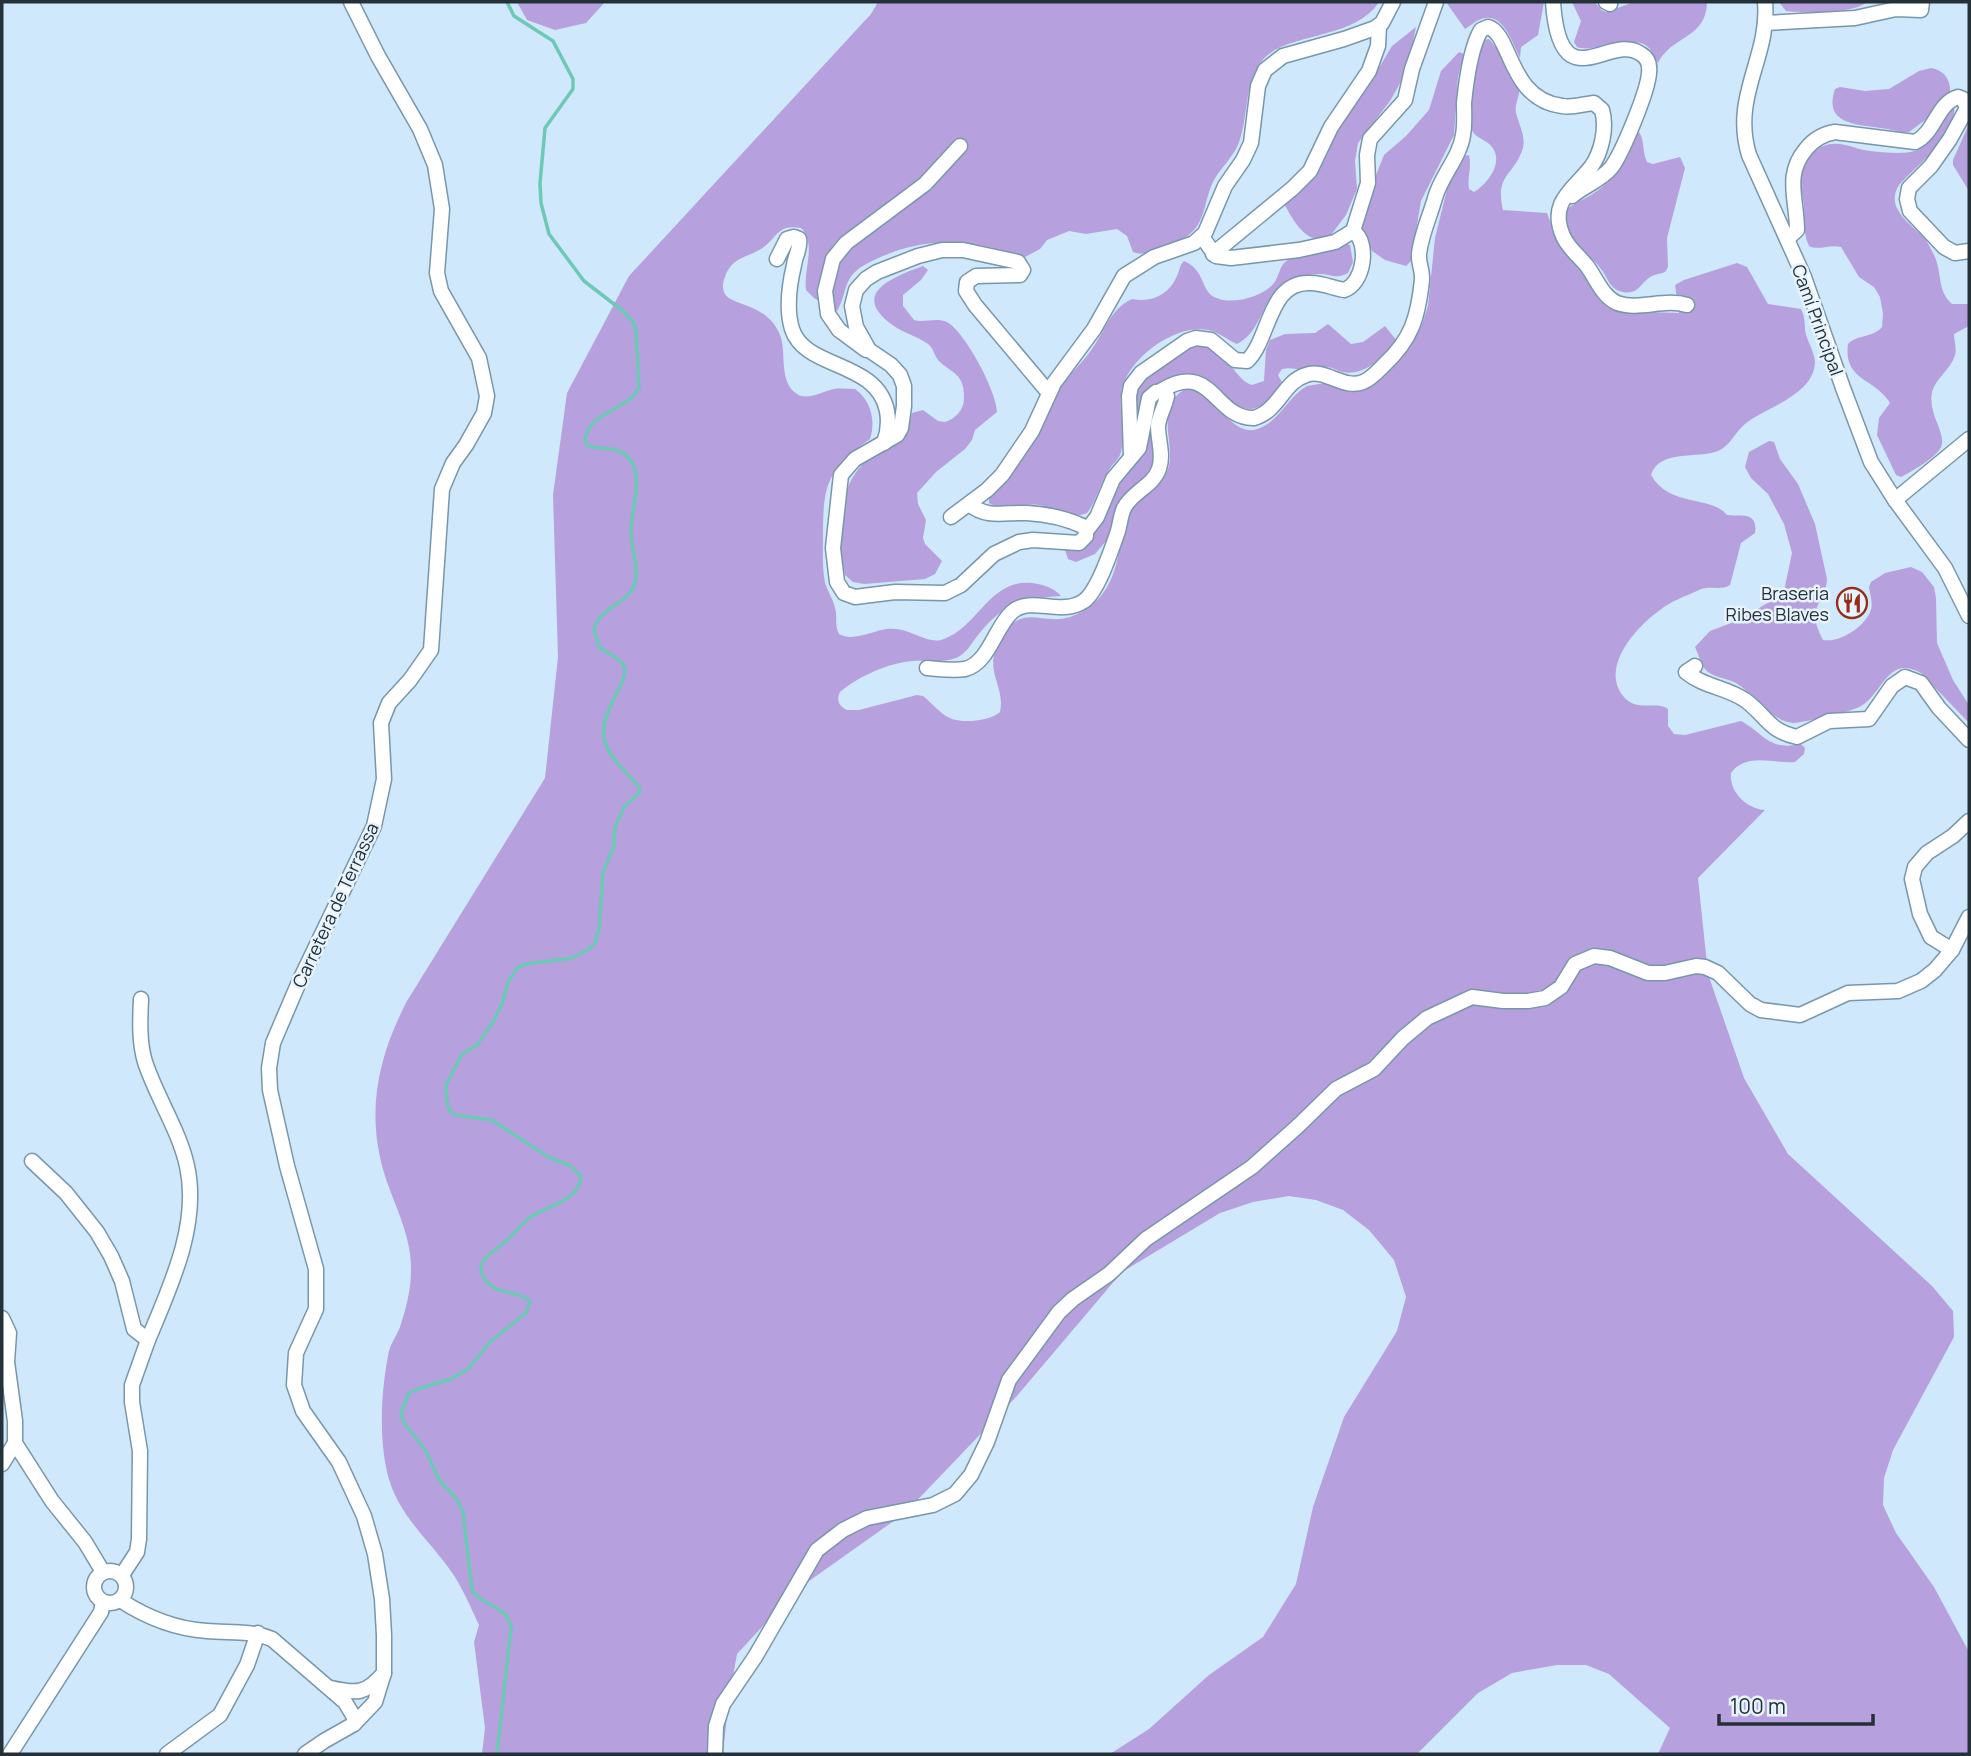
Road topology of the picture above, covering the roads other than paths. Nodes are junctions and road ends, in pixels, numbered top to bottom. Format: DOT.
graph roads {
  1 [pos="351,2"];
  2 [pos="1393,2"];
  3 [pos="1400,2"];
  4 [pos="1436,2"];
  5 [pos="1553,2"];
  6 [pos="1765,2"];
  7 [pos="1923,2"];
  8 [pos="1382,22"];
  9 [pos="1765,23"];
  10 [pos="960,146"];
  11 [pos="1561,206"];
  12 [pos="1353,231"];
  13 [pos="1202,237"];
  14 [pos="1787,239"];
  15 [pos="1969,251"];
  16 [pos="1213,254"];
  17 [pos="777,259"];
  18 [pos="1687,305"];
  19 [pos="873,354"];
  20 [pos="1162,390"];
  21 [pos="1049,393"];
  22 [pos="1969,439"];
  23 [pos="884,443"];
  24 [pos="1130,461"];
  25 [pos="1895,500"];
  26 [pos="969,504"];
  27 [pos="951,517"];
  28 [pos="1087,530"];
  29 [pos="1969,616"];
  30 [pos="1695,666"];
  31 [pos="928,668"];
  32 [pos="1969,740"];
  33 [pos="1969,821"];
  34 [pos="1969,917"];
  35 [pos="1952,950"];
  36 [pos="141,999"];
  37 [pos="32,1161"];
  38 [pos="2,1318"];
  39 [pos="148,1340"];
  40 [pos="15,1443"];
  41 [pos="2,1464"];
  42 [pos="103,1572"];
  43 [pos="122,1575"];
  44 [pos="120,1600"];
  45 [pos="103,1602"];
  46 [pos="258,1633"];
  47 [pos="384,1673"];
  48 [pos="330,1688"];
  49 [pos="354,1724"];
  50 [pos="10,1754"];
  51 [pos="167,1754"];
  52 [pos="306,1754"];
  53 [pos="715,1754"];
  1 -- 47 [label="street, Carretera de Terrassa"];
  2 -- 8 [label="street"];
  3 -- 8 [label="street"];
  4 -- 12 [label="street"];
  5 -- 11 [label="street"];
  6 -- 9 [label="street, Camí Principal"];
  7 -- 9 [label="street"];
  8 -- 13 [label="street"];
  8 -- 16 [label="street"];
  9 -- 14 [label="street, Camí Principal"];
  10 -- 19 [label="street"];
  11 -- 18 [label="street"];
  11 -- 20 [label="street"];
  12 -- 16 [label="street"];
  12 -- 24 [label="street"];
  13 -- 16 [label="street"];
  13 -- 21 [label="street"];
  14 -- 15 [label="street"];
  14 -- 25 [label="street, Camí Principal"];
  17 -- 23 [label="street"];
  19 -- 21 [label="street"];
  19 -- 23 [label="street"];
  20 -- 24 [label="street"];
  20 -- 31 [label="street"];
  21 -- 26 [label="street"];
  22 -- 25 [label="street"];
  23 -- 28 [label="street"];
  24 -- 28 [label="street"];
  25 -- 29 [label="street, Camí Principal"];
  26 -- 27 [label="street"];
  26 -- 28 [label="street"];
  30 -- 32 [label="street"];
  33 -- 35 [label="street"];
  34 -- 35 [label="street"];
  35 -- 53 [label="street"];
  36 -- 39 [label="street"];
  37 -- 39 [label="street"];
  38 -- 40 [label="street"];
  39 -- 43 [label="street"];
  40 -- 41 [label="street"];
  40 -- 42 [label="street"];
  42 -- 43 [label="street"];
  42 -- 45 [label="street"];
  43 -- 44 [label="street"];
  44 -- 45 [label="street"];
  44 -- 46 [label="street"];
  45 -- 50 [label="street"];
  46 -- 48 [label="street"];
  46 -- 51 [label="street"];
  47 -- 48 [label="street"];
  47 -- 49 [label="street, Carretera de Terrassa"];
  48 -- 49 [label="street"];
  49 -- 52 [label="street, Carretera de Terrassa"];
}
